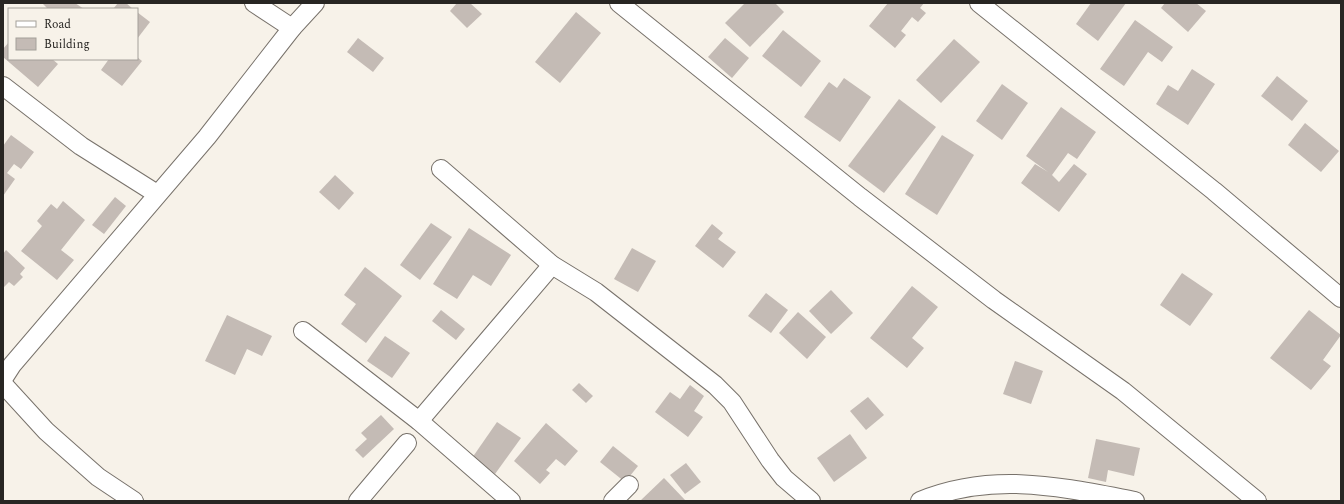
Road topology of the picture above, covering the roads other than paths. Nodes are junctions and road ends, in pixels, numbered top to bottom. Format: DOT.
graph roads {
  1 [pos="254,3"];
  2 [pos="315,3"];
  3 [pos="619,3"];
  4 [pos="979,3"];
  5 [pos="292,28"];
  6 [pos="3,86"];
  7 [pos="441,169"];
  8 [pos="158,194"];
  9 [pos="552,265"];
  10 [pos="1341,298"];
  11 [pos="303,331"];
  12 [pos="3,379"];
  13 [pos="3,384"];
  14 [pos="419,421"];
  15 [pos="407,443"];
  16 [pos="629,485"];
  17 [pos="134,501"];
  18 [pos="358,501"];
  19 [pos="511,501"];
  20 [pos="613,501"];
  21 [pos="811,501"];
  22 [pos="920,501"];
  23 [pos="1135,501"];
  24 [pos="1257,501"];
  1 -- 5 [label="street"];
  2 -- 5 [label="street"];
  3 -- 24 [label="street"];
  4 -- 10 [label="street"];
  5 -- 8 [label="street"];
  6 -- 8 [label="street"];
  7 -- 9 [label="street"];
  8 -- 12 [label="street"];
  9 -- 14 [label="street"];
  9 -- 21 [label="street"];
  11 -- 14 [label="street"];
  13 -- 17 [label="street"];
  14 -- 19 [label="street"];
  15 -- 18 [label="street"];
  16 -- 20 [label="street"];
  22 -- 23 [label="street"];
}
